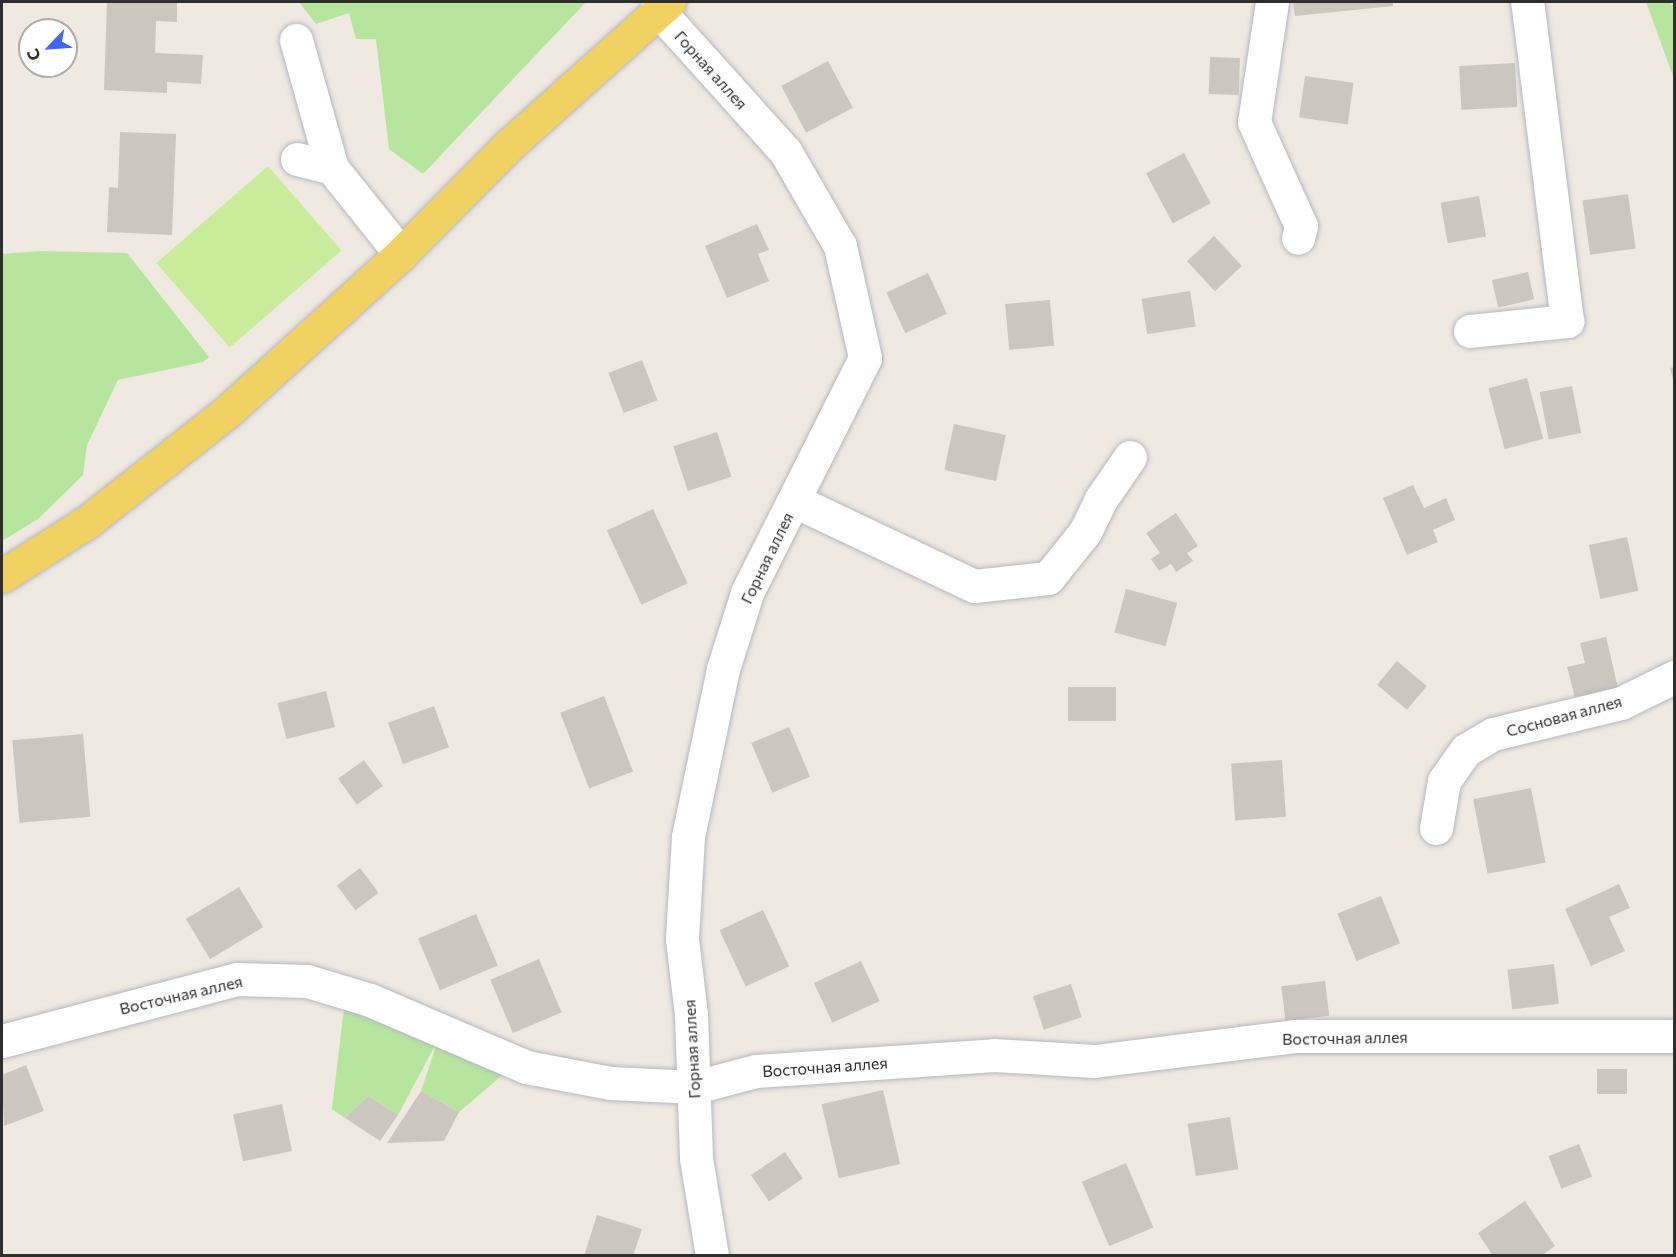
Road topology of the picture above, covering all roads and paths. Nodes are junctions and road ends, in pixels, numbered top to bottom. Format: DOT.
graph roads {
  1 [pos="1272,2"];
  2 [pos="1527,2"];
  3 [pos="663,5"];
  4 [pos="296,40"];
  5 [pos="297,159"];
  6 [pos="332,168"];
  7 [pos="1298,238"];
  8 [pos="401,254"];
  9 [pos="1470,331"];
  10 [pos="1130,457"];
  11 [pos="795,501"];
  12 [pos="2,576"];
  13 [pos="1674,677"];
  14 [pos="1436,828"];
  15 [pos="1674,1036"];
  16 [pos="2,1041"];
  17 [pos="695,1087"];
  18 [pos="712,1256"];
  1 -- 7 [label="street"];
  2 -- 9 [label="street"];
  3 -- 8 [label="main road"];
  3 -- 11 [label="street, Горная аллея"];
  4 -- 6 [label="street"];
  5 -- 6 [label="street"];
  6 -- 8 [label="street"];
  8 -- 12 [label="main road"];
  10 -- 11 [label="street"];
  11 -- 17 [label="street, Горная аллея"];
  13 -- 14 [label="street, Сосновая аллея"];
  15 -- 17 [label="street, Восточная аллея"];
  16 -- 17 [label="street, Восточная аллея"];
  17 -- 18 [label="street, Горная аллея"];
}
